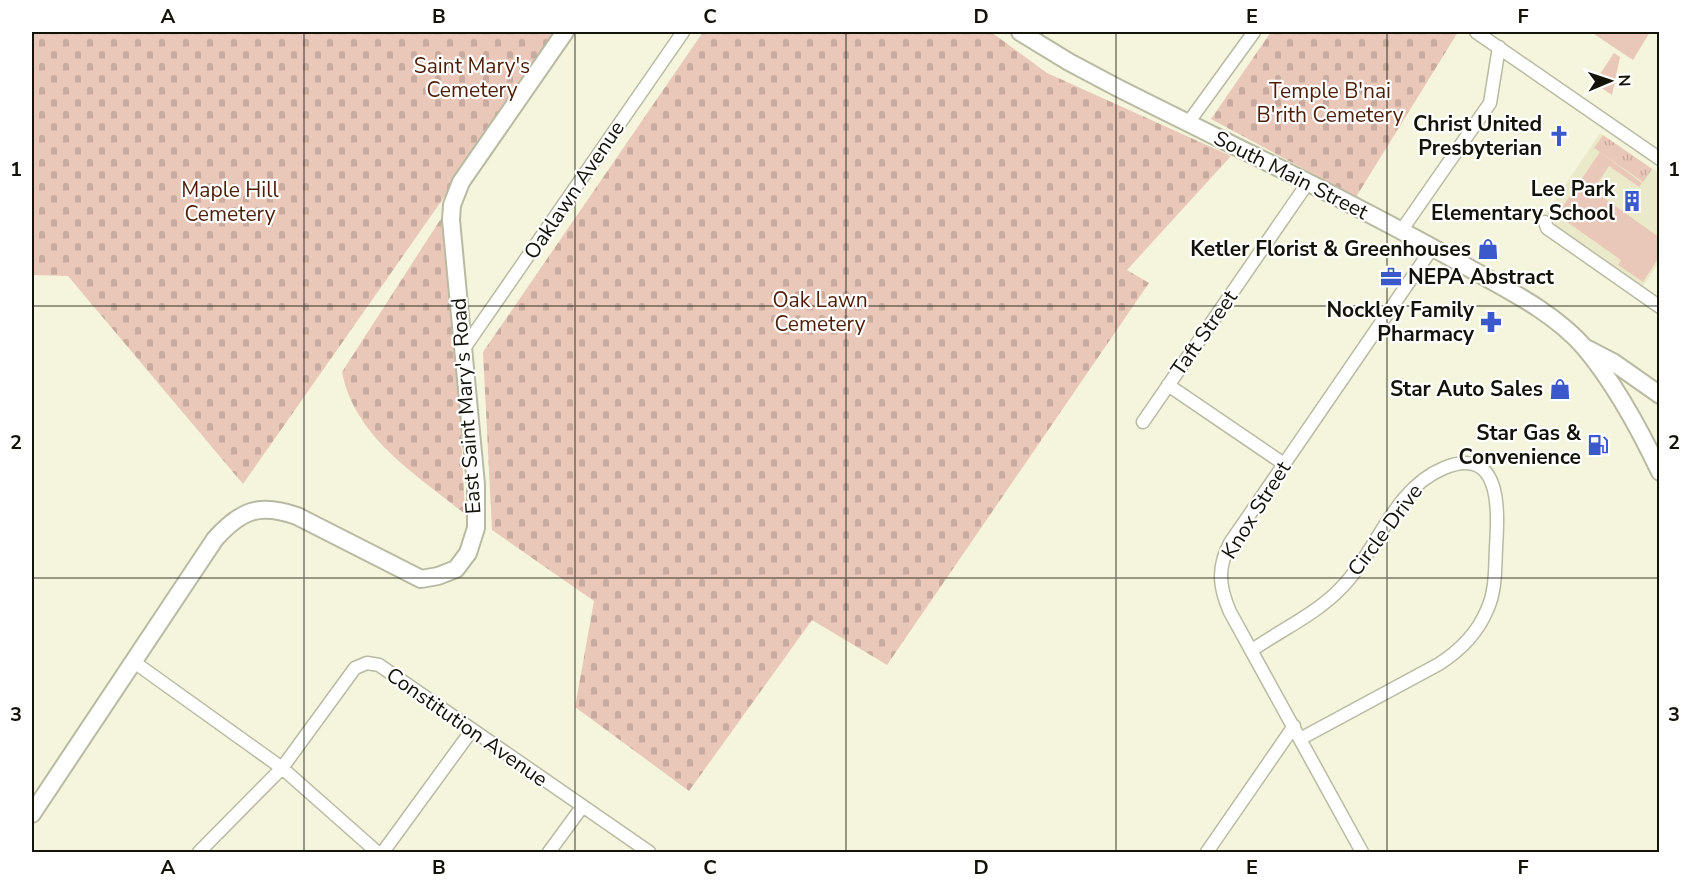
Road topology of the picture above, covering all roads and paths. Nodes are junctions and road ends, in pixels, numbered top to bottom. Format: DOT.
graph roads {
  1 [pos="565,32"];
  2 [pos="683,32"];
  3 [pos="1020,32"];
  4 [pos="1254,32"];
  5 [pos="1476,32"];
  6 [pos="1499,47"];
  7 [pos="1188,123"];
  8 [pos="1659,159"];
  9 [pos="1307,184"];
  10 [pos="1545,222"];
  11 [pos="1401,231"];
  12 [pos="1433,247"];
  13 [pos="1659,308"];
  14 [pos="465,347"];
  15 [pos="1584,347"];
  16 [pos="1168,385"];
  17 [pos="1659,395"];
  18 [pos="1143,422"];
  19 [pos="1284,464"];
  20 [pos="1659,472"];
  21 [pos="1252,650"];
  22 [pos="134,662"];
  23 [pos="1294,726"];
  24 [pos="472,730"];
  25 [pos="1300,739"];
  26 [pos="282,768"];
  27 [pos="582,807"];
  28 [pos="32,814"];
  29 [pos="1356,849"];
  30 [pos="199,852"];
  31 [pos="377,852"];
  32 [pos="383,852"];
  33 [pos="549,852"];
  34 [pos="649,852"];
  35 [pos="1208,852"];
  1 -- 14 [label="street, East Saint Mary's Road"];
  2 -- 14 [label="street, Oaklawn Avenue"];
  3 -- 7 [label="street, South Main Street"];
  4 -- 7 [label="street"];
  5 -- 6 [label="street"];
  6 -- 8 [label="street"];
  6 -- 11 [label="street"];
  7 -- 9 [label="street, South Main Street"];
  9 -- 11 [label="street, South Main Street"];
  9 -- 16 [label="street, Taft Street"];
  10 -- 13 [label="street"];
  11 -- 12 [label="street, South Main Street"];
  12 -- 15 [label="street, South Main Street"];
  12 -- 19 [label="street, Knox Street"];
  14 -- 22 [label="street, East Saint Mary's Road"];
  15 -- 17 [label="street"];
  15 -- 20 [label="street, South Main Street"];
  16 -- 18 [label="street, Taft Street"];
  16 -- 19 [label="street"];
  19 -- 21 [label="street, Knox Street"];
  21 -- 23 [label="street, Knox Street"];
  21 -- 25 [label="street, Circle Drive"];
  22 -- 26 [label="street"];
  22 -- 28 [label="street, East Saint Mary's Road"];
  23 -- 25 [label="street, Knox Street"];
  23 -- 35 [label="street"];
  24 -- 26 [label="street, Constitution Avenue"];
  24 -- 27 [label="street, Constitution Avenue"];
  24 -- 32 [label="street"];
  25 -- 29 [label="street, Knox Street"];
  26 -- 30 [label="street, Constitution Avenue"];
  26 -- 31 [label="street"];
  27 -- 33 [label="street"];
  27 -- 34 [label="street, Constitution Avenue"];
}
